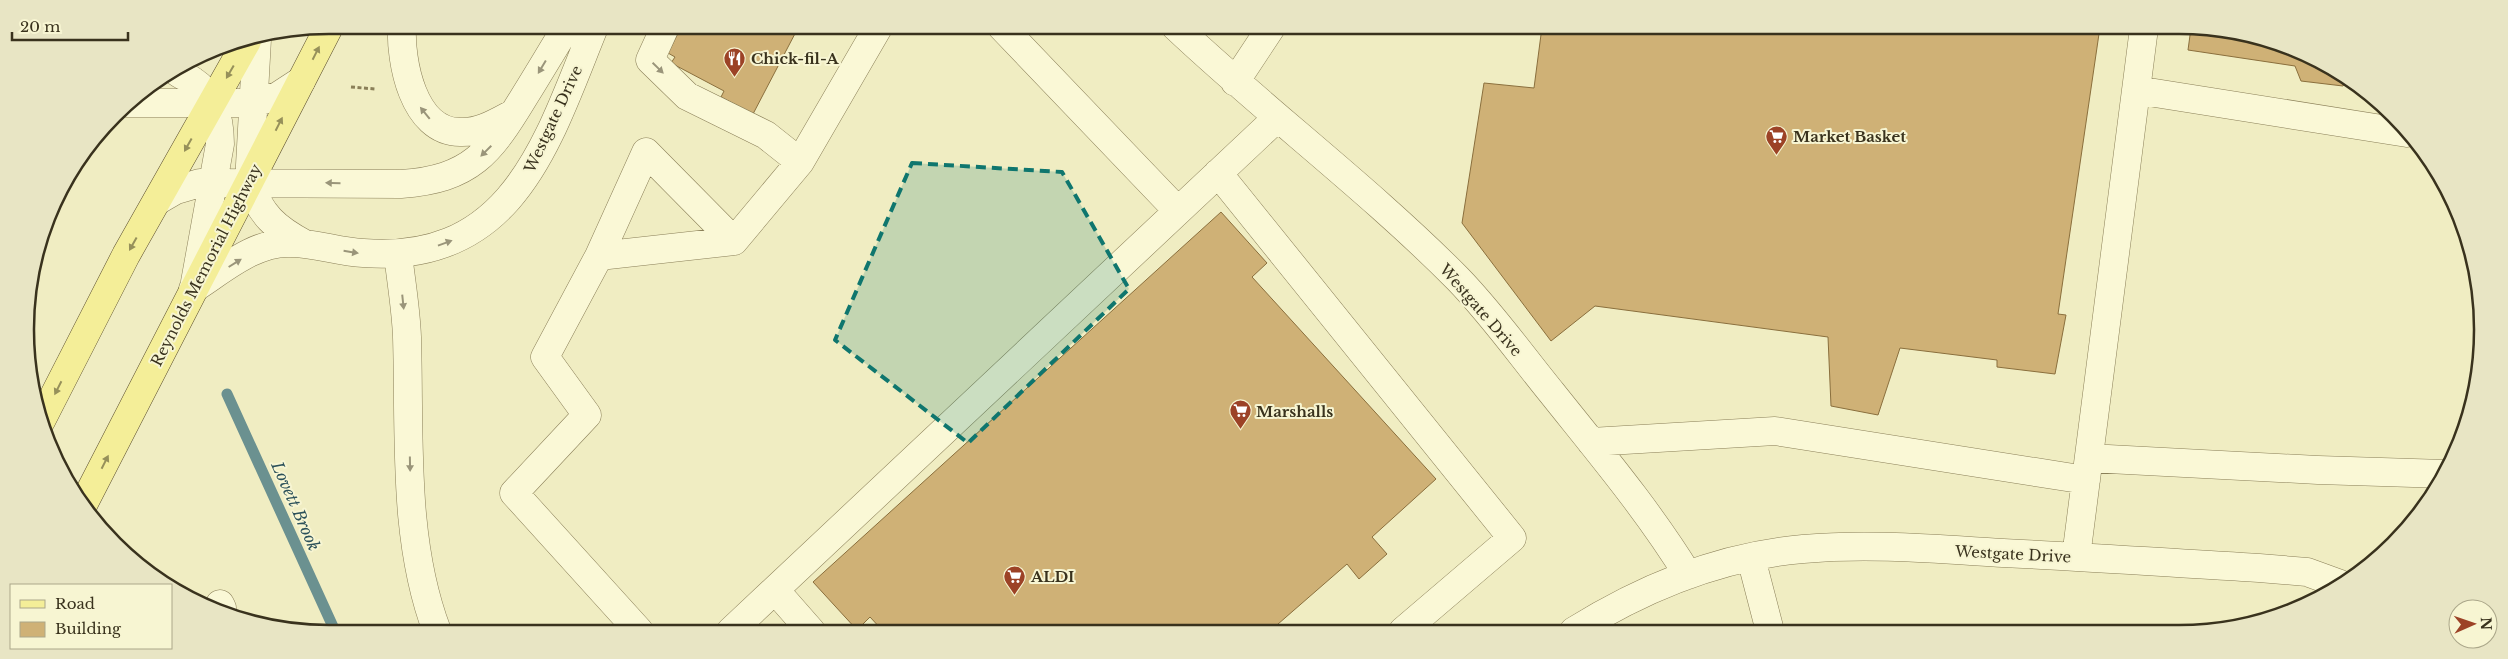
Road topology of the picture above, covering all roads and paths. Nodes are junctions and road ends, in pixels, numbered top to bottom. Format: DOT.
graph roads {
  1 [pos="325,34"];
  2 [pos="402,34"];
  3 [pos="563,34"];
  4 [pos="591,34"];
  5 [pos="662,34"];
  6 [pos="874,34"];
  7 [pos="1008,34"];
  8 [pos="1184,34"];
  9 [pos="1267,34"];
  10 [pos="2143,34"];
  11 [pos="257,43"];
  12 [pos="244,46"];
  13 [pos="181,74"];
  14 [pos="301,81"];
  15 [pos="1235,82"];
  16 [pos="351,87"];
  17 [pos="377,89"];
  18 [pos="2136,90"];
  19 [pos="139,103"];
  20 [pos="212,103"];
  21 [pos="253,103"];
  22 [pos="515,112"];
  23 [pos="1277,118"];
  24 [pos="2399,132"];
  25 [pos="800,162"];
  26 [pos="1218,174"];
  27 [pos="213,182"];
  28 [pos="248,183"];
  29 [pos="157,201"];
  30 [pos="1178,212"];
  31 [pos="734,241"];
  32 [pos="305,244"];
  33 [pos="398,254"];
  34 [pos="599,256"];
  35 [pos="193,289"];
  36 [pos="46,412"];
  37 [pos="1591,442"];
  38 [pos="2088,469"];
  39 [pos="2437,474"];
  40 [pos="87,498"];
  41 [pos="2076,557"];
  42 [pos="1751,558"];
  43 [pos="1688,575"];
  44 [pos="2333,581"];
  45 [pos="775,590"];
  46 [pos="435,625"];
  47 [pos="634,625"];
  48 [pos="737,625"];
  49 [pos="806,625"];
  50 [pos="1410,625"];
  51 [pos="1585,625"];
  52 [pos="1768,625"];
  14 -- 1 [label="main road, Reynolds Memorial Highway, one-way"];
  22 -- 2 [label="street, Westgate Drive, one-way"];
  3 -- 22 [label="street, Westgate Drive, one-way"];
  33 -- 4 [label="street, Westgate Drive, one-way"];
  5 -- 25 [label="street, one-way"];
  6 -- 25 [label="street"];
  7 -- 30 [label="street"];
  8 -- 15 [label="street, Westgate Drive"];
  9 -- 15 [label="street"];
  10 -- 18 [label="street"];
  11 -- 21 [label="street"];
  12 -- 20 [label="main road, one-way"];
  13 -- 20 [label="street"];
  14 -- 21 [label="street"];
  28 -- 14 [label="main road, Reynolds Memorial Highway, one-way"];
  15 -- 23 [label="street, Westgate Drive"];
  16 -- 17 [label="path"];
  18 -- 24 [label="street"];
  18 -- 38 [label="street"];
  19 -- 20 [label="street"];
  20 -- 21 [label="street"];
  20 -- 27 [label="street"];
  20 -- 29 [label="main road, one-way"];
  21 -- 28 [label="street"];
  22 -- 28 [label="street, Westgate Drive, one-way"];
  23 -- 26 [label="street"];
  23 -- 37 [label="street, Westgate Drive"];
  25 -- 31 [label="street"];
  26 -- 30 [label="street"];
  26 -- 50 [label="street"];
  27 -- 28 [label="street, Westgate Drive"];
  27 -- 29 [label="street, Westgate Drive"];
  27 -- 35 [label="street"];
  28 -- 32 [label="street, Westgate Drive"];
  28 -- 35 [label="main road, Reynolds Memorial Highway"];
  29 -- 36 [label="main road, one-way"];
  30 -- 45 [label="street"];
  31 -- 34 [label="street"];
  31 -- 34 [label="street"];
  32 -- 33 [label="street, Westgate Drive, one-way"];
  35 -- 32 [label="street, Westgate Drive, one-way"];
  33 -- 46 [label="street, one-way"];
  34 -- 47 [label="street"];
  40 -- 35 [label="main road, Reynolds Memorial Highway, one-way"];
  37 -- 38 [label="street"];
  37 -- 43 [label="street, Westgate Drive"];
  38 -- 39 [label="street"];
  38 -- 41 [label="street"];
  41 -- 42 [label="street, Westgate Drive"];
  41 -- 44 [label="street, Westgate Drive"];
  42 -- 43 [label="street, Westgate Drive"];
  42 -- 52 [label="street"];
  43 -- 51 [label="street, Westgate Drive"];
  45 -- 48 [label="street"];
  45 -- 49 [label="street"];
}
